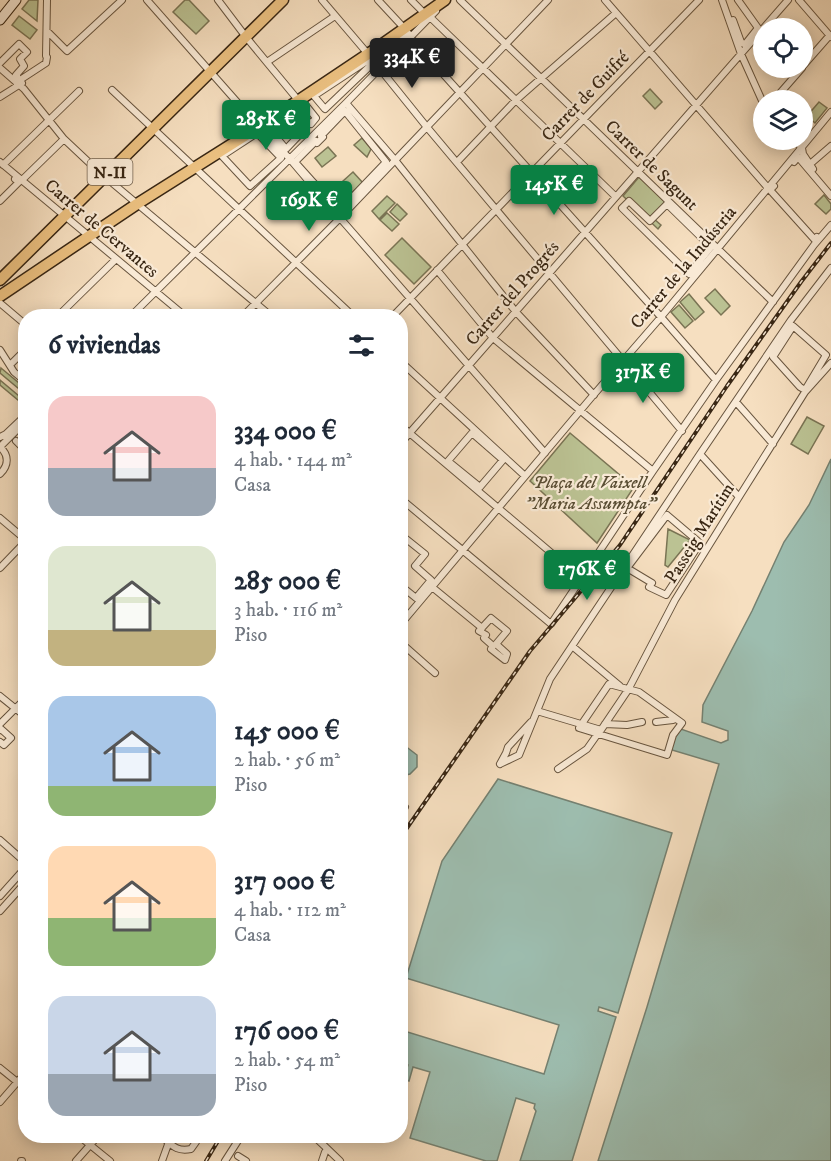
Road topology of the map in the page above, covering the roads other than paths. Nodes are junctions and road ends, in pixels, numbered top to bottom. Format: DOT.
graph roads {
  1 [pos="16,0"];
  2 [pos="21,0"];
  3 [pos="49,0"];
  4 [pos="122,0"];
  5 [pos="147,0"];
  6 [pos="218,0"];
  7 [pos="283,0"];
  8 [pos="322,0"];
  9 [pos="378,0"];
  10 [pos="411,0"];
  11 [pos="446,0"];
  12 [pos="460,0"];
  13 [pos="548,0"];
  14 [pos="605,0"];
  15 [pos="699,0"];
  16 [pos="724,0"];
  17 [pos="738,0"];
  18 [pos="788,0"];
  19 [pos="799,0"];
  20 [pos="616,12"];
  21 [pos="427,15"];
  22 [pos="335,16"];
  23 [pos="0,20"];
  24 [pos="0,26"];
  25 [pos="49,33"];
  26 [pos="407,33"];
  27 [pos="830,36"];
  28 [pos="246,37"];
  29 [pos="506,44"];
  30 [pos="649,51"];
  31 [pos="370,54"];
  32 [pos="741,54"];
  33 [pos="813,55"];
  34 [pos="267,62"];
  35 [pos="0,65"];
  36 [pos="380,68"];
  37 [pos="482,68"];
  38 [pos="211,72"];
  39 [pos="793,78"];
  40 [pos="540,79"];
  41 [pos="20,84"];
  42 [pos="112,90"];
  43 [pos="757,90"];
  44 [pos="782,90"];
  45 [pos="79,91"];
  46 [pos="459,92"];
  47 [pos="314,96"];
  48 [pos="0,97"];
  49 [pos="298,100"];
  50 [pos="515,101"];
  51 [pos="346,103"];
  52 [pos="696,105"];
  53 [pos="345,111"];
  54 [pos="831,112"];
  55 [pos="316,118"];
  56 [pos="49,120"];
  57 [pos="583,120"];
  58 [pos="426,126"];
  59 [pos="491,126"];
  60 [pos="259,127"];
  61 [pos="154,129"];
  62 [pos="813,134"];
  63 [pos="64,139"];
  64 [pos="560,144"];
  65 [pos="831,146"];
  66 [pos="800,150"];
  67 [pos="803,150"];
  68 [pos="222,156"];
  69 [pos="289,158"];
  70 [pos="395,160"];
  71 [pos="457,162"];
  72 [pos="1,164"];
  73 [pos="809,165"];
  74 [pos="195,168"];
  75 [pos="532,172"];
  76 [pos="638,172"];
  77 [pos="105,176"];
  78 [pos="21,180"];
  79 [pos="768,188"];
  80 [pos="831,190"];
  81 [pos="831,196"];
  82 [pos="616,197"];
  83 [pos="0,201"];
  84 [pos="137,204"];
  85 [pos="666,204"];
  86 [pos="239,209"];
  87 [pos="497,209"];
  88 [pos="65,216"];
  89 [pos="340,218"];
  90 [pos="831,220"];
  91 [pos="831,225"];
  92 [pos="585,233"];
  93 [pos="89,237"];
  94 [pos="462,245"];
  95 [pos="718,248"];
  96 [pos="194,253"];
  97 [pos="116,259"];
  98 [pos="296,262"];
  99 [pos="831,268"];
  100 [pos="438,270"];
  101 [pos="550,273"];
  102 [pos="0,280"];
  103 [pos="156,292"];
  104 [pos="0,296"];
  105 [pos="411,298"];
  106 [pos="773,302"];
  107 [pos="0,303"];
  108 [pos="255,303"];
  109 [pos="65,309"];
  110 [pos="138,309"];
  111 [pos="176,309"];
  112 [pos="249,309"];
  113 [pos="262,309"];
  114 [pos="346,309"];
  115 [pos="400,309"];
  116 [pos="516,312"];
  117 [pos="661,317"];
  118 [pos="18,318"];
  119 [pos="793,326"];
  120 [pos="493,338"];
  121 [pos="0,351"];
  122 [pos="18,356"];
  123 [pos="623,361"];
  124 [pos="831,363"];
  125 [pos="10,365"];
  126 [pos="468,366"];
  127 [pos="408,368"];
  128 [pos="18,375"];
  129 [pos="716,380"];
  130 [pos="594,395"];
  131 [pos="440,398"];
  132 [pos="736,402"];
  133 [pos="580,411"];
  134 [pos="18,423"];
  135 [pos="18,429"];
  136 [pos="682,431"];
  137 [pos="410,433"];
  138 [pos="0,437"];
  139 [pos="773,444"];
  140 [pos="0,447"];
  141 [pos="545,453"];
  142 [pos="700,453"];
  143 [pos="653,471"];
  144 [pos="0,474"];
  145 [pos="525,477"];
  146 [pos="480,487"];
  147 [pos="739,497"];
  148 [pos="408,505"];
  149 [pos="499,508"];
  150 [pos="0,518"];
  151 [pos="18,533"];
  152 [pos="408,540"];
  153 [pos="18,549"];
  154 [pos="462,551"];
  155 [pos="0,568"];
  156 [pos="581,578"];
  157 [pos="432,586"];
  158 [pos="408,592"];
  159 [pos="666,596"];
  160 [pos="408,615"];
  161 [pos="482,628"];
  162 [pos="572,646"];
  163 [pos="408,649"];
  164 [pos="435,673"];
  165 [pos="625,689"];
  166 [pos="0,696"];
  167 [pos="18,706"];
  168 [pos="15,709"];
  169 [pos="18,711"];
  170 [pos="537,711"];
  171 [pos="534,720"];
  172 [pos="673,720"];
  173 [pos="642,722"];
  174 [pos="656,722"];
  175 [pos="0,724"];
  176 [pos="581,724"];
  177 [pos="605,724"];
  178 [pos="679,727"];
  179 [pos="0,730"];
  180 [pos="599,732"];
  181 [pos="0,742"];
  182 [pos="510,744"];
  183 [pos="520,752"];
  184 [pos="664,752"];
  185 [pos="507,753"];
  186 [pos="515,758"];
  187 [pos="558,769"];
  188 [pos="0,840"];
  189 [pos="18,857"];
  190 [pos="18,875"];
  191 [pos="18,891"];
  192 [pos="0,896"];
  193 [pos="0,911"];
  194 [pos="0,1068"];
  195 [pos="17,1082"];
  196 [pos="0,1102"];
  197 [pos="88,1143"];
  198 [pos="169,1143"];
  199 [pos="172,1143"];
  200 [pos="195,1143"];
  201 [pos="237,1143"];
  202 [pos="321,1143"];
  203 [pos="90,1145"];
  204 [pos="325,1152"];
  205 [pos="238,1156"];
  206 [pos="339,1160"];
  207 [pos="76,1161"];
  208 [pos="110,1161"];
  209 [pos="162,1161"];
  210 [pos="225,1161"];
  211 [pos="246,1161"];
  212 [pos="322,1161"];
  1 -- 23 [label="street"];
  2 -- 24 [label="street"];
  3 -- 25 [label="street"];
  3 -- 35 [label="street"];
  4 -- 25 [label="street"];
  5 -- 38 [label="street"];
  6 -- 28 [label="street"];
  7 -- 28 [label="main road, N-II"];
  8 -- 22 [label="street"];
  9 -- 26 [label="street"];
  10 -- 21 [label="street"];
  11 -- 21 [label="main road, N-II"];
  12 -- 29 [label="street, Carrer de Sagunt"];
  13 -- 29 [label="street"];
  14 -- 20 [label="street"];
  15 -- 30 [label="street, Carrer de Guifré"];
  16 -- 17 [label="street"];
  16 -- 32 [label="street"];
  18 -- 32 [label="street, Carrer del Progrés"];
  19 -- 27 [label="street"];
  20 -- 30 [label="street"];
  20 -- 40 [label="street"];
  21 -- 26 [label="main road, N-II"];
  21 -- 37 [label="street"];
  22 -- 31 [label="street"];
  22 -- 34 [label="street"];
  25 -- 41 [label="street"];
  26 -- 31 [label="main road, N-II"];
  26 -- 36 [label="street"];
  26 -- 46 [label="street"];
  27 -- 33 [label="street"];
  28 -- 34 [label="street"];
  28 -- 38 [label="main road, N-II"];
  29 -- 37 [label="street"];
  29 -- 40 [label="street, Carrer de Sagunt"];
  30 -- 52 [label="street"];
  30 -- 57 [label="street, Carrer de Guifré"];
  31 -- 31 [label="street"];
  31 -- 36 [label="street"];
  31 -- 49 [label="main road, N-II"];
  32 -- 43 [label="street"];
  32 -- 52 [label="street, Carrer del Progrés"];
  34 -- 49 [label="street"];
  35 -- 41 [label="street"];
  36 -- 51 [label="street"];
  36 -- 58 [label="street"];
  37 -- 46 [label="street"];
  37 -- 50 [label="street"];
  38 -- 60 [label="street"];
  38 -- 61 [label="main road, N-II"];
  39 -- 44 [label="street"];
  40 -- 50 [label="street"];
  40 -- 57 [label="street, Carrer de Sagunt"];
  41 -- 48 [label="street"];
  41 -- 56 [label="street"];
  42 -- 61 [label="street"];
  45 -- 56 [label="street"];
  46 -- 58 [label="street"];
  46 -- 59 [label="street"];
  47 -- 47 [label="street"];
  49 -- 60 [label="main road, N-II"];
  50 -- 59 [label="street"];
  50 -- 64 [label="street"];
  51 -- 69 [label="street"];
  51 -- 70 [label="street"];
  52 -- 76 [label="street, Carrer del Progrés"];
  52 -- 79 [label="street"];
  53 -- 53 [label="street"];
  54 -- 62 [label="street, Carrer de la Indústria"];
  55 -- 55 [label="street"];
  56 -- 63 [label="street"];
  56 -- 72 [label="street"];
  57 -- 64 [label="street, Carrer de Guifré"];
  57 -- 76 [label="street, Carrer de Sagunt"];
  58 -- 70 [label="street"];
  58 -- 71 [label="street"];
  59 -- 71 [label="street"];
  59 -- 75 [label="street"];
  60 -- 69 [label="street"];
  60 -- 74 [label="main road, N-II"];
  61 -- 74 [label="street"];
  61 -- 77 [label="main road, N-II"];
  63 -- 77 [label="street"];
  63 -- 78 [label="street"];
  64 -- 75 [label="street, Carrer de Guifré"];
  64 -- 82 [label="street"];
  65 -- 73 [label="street"];
  66 -- 79 [label="street, Carrer de la Indústria"];
  67 -- 73 [label="street"];
  68 -- 68 [label="street"];
  69 -- 86 [label="street"];
  69 -- 89 [label="street"];
  70 -- 89 [label="street"];
  70 -- 94 [label="street"];
  71 -- 87 [label="street"];
  72 -- 78 [label="street, Carrer de Cervantes"];
  72 -- 83 [label="street"];
  73 -- 80 [label="street"];
  74 -- 84 [label="main road, N-II"];
  74 -- 86 [label="street"];
  75 -- 87 [label="street, Carrer de Guifré"];
  75 -- 92 [label="street"];
  76 -- 82 [label="street, Carrer del Progrés"];
  76 -- 95 [label="street, Carrer de Sagunt"];
  77 -- 84 [label="street"];
  77 -- 88 [label="main road, N-II"];
  78 -- 88 [label="street, Carrer de Cervantes"];
  79 -- 95 [label="street, Carrer de la Indústria"];
  81 -- 90 [label="street"];
  82 -- 92 [label="street, Carrer del Progrés"];
  84 -- 93 [label="main road, N-II"];
  84 -- 96 [label="street"];
  85 -- 85 [label="street"];
  86 -- 96 [label="street"];
  86 -- 98 [label="street"];
  87 -- 94 [label="street, Carrer de Guifré"];
  87 -- 101 [label="street"];
  88 -- 93 [label="street, Carrer de Cervantes"];
  88 -- 102 [label="main road, N-II"];
  89 -- 98 [label="street"];
  89 -- 105 [label="street"];
  91 -- 106 [label="street"];
  92 -- 101 [label="street, Carrer del Progrés"];
  92 -- 117 [label="street"];
  93 -- 97 [label="street, Carrer de Cervantes"];
  93 -- 104 [label="main road, N-II"];
  94 -- 100 [label="street, Carrer de Guifré"];
  94 -- 116 [label="street"];
  95 -- 106 [label="street, Carrer de Sagunt"];
  95 -- 117 [label="street, Carrer de la Indústria"];
  96 -- 103 [label="street"];
  96 -- 108 [label="street"];
  97 -- 103 [label="street, Carrer de Cervantes"];
  97 -- 109 [label="street"];
  98 -- 108 [label="street"];
  98 -- 114 [label="street"];
  99 -- 132 [label="street"];
  100 -- 105 [label="street, Carrer de Guifré"];
  100 -- 120 [label="street"];
  101 -- 116 [label="street, Carrer del Progrés"];
  101 -- 123 [label="street"];
  103 -- 110 [label="street"];
  103 -- 111 [label="street, Carrer de Cervantes"];
  105 -- 115 [label="street, Carrer de Guifré"];
  105 -- 126 [label="street"];
  106 -- 129 [label="street"];
  107 -- 118 [label="street"];
  108 -- 112 [label="street"];
  108 -- 113 [label="street"];
  116 -- 120 [label="street, Carrer del Progrés"];
  116 -- 130 [label="street"];
  117 -- 123 [label="street, Carrer de la Indústria"];
  117 -- 129 [label="street"];
  119 -- 119 [label="street"];
  120 -- 126 [label="street, Carrer del Progrés"];
  120 -- 133 [label="street"];
  121 -- 125 [label="street"];
  122 -- 125 [label="street"];
  123 -- 130 [label="street, Carrer de la Indústria"];
  123 -- 136 [label="street"];
  124 -- 139 [label="street, Passeig Marítim"];
  125 -- 128 [label="street"];
  126 -- 131 [label="street, Carrer del Progrés"];
  126 -- 141 [label="street"];
  127 -- 131 [label="street"];
  129 -- 136 [label="street"];
  130 -- 133 [label="street, Carrer de la Indústria"];
  131 -- 137 [label="street, Carrer del Progrés"];
  131 -- 145 [label="street"];
  132 -- 139 [label="street"];
  132 -- 142 [label="street"];
  133 -- 141 [label="street, Carrer de la Indústria"];
  133 -- 143 [label="street"];
  134 -- 138 [label="street"];
  135 -- 140 [label="street"];
  136 -- 143 [label="street"];
  137 -- 149 [label="street"];
  139 -- 147 [label="street, Passeig Marítim"];
  140 -- 144 [label="street"];
  141 -- 145 [label="street, Carrer de la Indústria"];
  142 -- 147 [label="street"];
  142 -- 162 [label="street"];
  143 -- 156 [label="street"];
  145 -- 149 [label="street, Carrer de la Indústria"];
  146 -- 146 [label="street"];
  147 -- 165 [label="street, Passeig Marítim"];
  148 -- 154 [label="street"];
  149 -- 154 [label="street, Carrer de la Indústria"];
  149 -- 156 [label="street"];
  150 -- 151 [label="street"];
  152 -- 158 [label="street"];
  153 -- 155 [label="street"];
  154 -- 156 [label="street"];
  154 -- 157 [label="street, Carrer de la Indústria"];
  157 -- 160 [label="street, Carrer de la Indústria"];
  157 -- 161 [label="street"];
  159 -- 159 [label="street"];
  161 -- 161 [label="street"];
  162 -- 165 [label="street"];
  162 -- 170 [label="street"];
  163 -- 164 [label="street"];
  165 -- 172 [label="street"];
  165 -- 176 [label="street"];
  165 -- 177 [label="street, Passeig Marítim"];
  165 -- 178 [label="street"];
  166 -- 168 [label="street"];
  167 -- 168 [label="street"];
  168 -- 169 [label="street"];
  168 -- 175 [label="street"];
  170 -- 171 [label="street"];
  170 -- 176 [label="street"];
  171 -- 182 [label="street"];
  171 -- 183 [label="street"];
  172 -- 174 [label="street"];
  172 -- 178 [label="street"];
  173 -- 177 [label="street"];
  176 -- 180 [label="street"];
  177 -- 180 [label="street, Passeig Marítim"];
  178 -- 180 [label="street"];
  179 -- 181 [label="street"];
  180 -- 184 [label="street"];
  180 -- 187 [label="street, Passeig Marítim"];
  182 -- 183 [label="street"];
  182 -- 185 [label="street"];
  183 -- 186 [label="street"];
  185 -- 186 [label="street"];
  185 -- 186 [label="street"];
  188 -- 189 [label="street"];
  190 -- 192 [label="street"];
  191 -- 193 [label="street"];
  194 -- 195 [label="street"];
  195 -- 196 [label="street"];
  197 -- 203 [label="street"];
  198 -- 209 [label="street"];
  199 -- 200 [label="street"];
  201 -- 210 [label="street"];
  202 -- 206 [label="street"];
  203 -- 207 [label="street"];
  203 -- 208 [label="street"];
  204 -- 212 [label="street"];
  205 -- 211 [label="street"];
}
